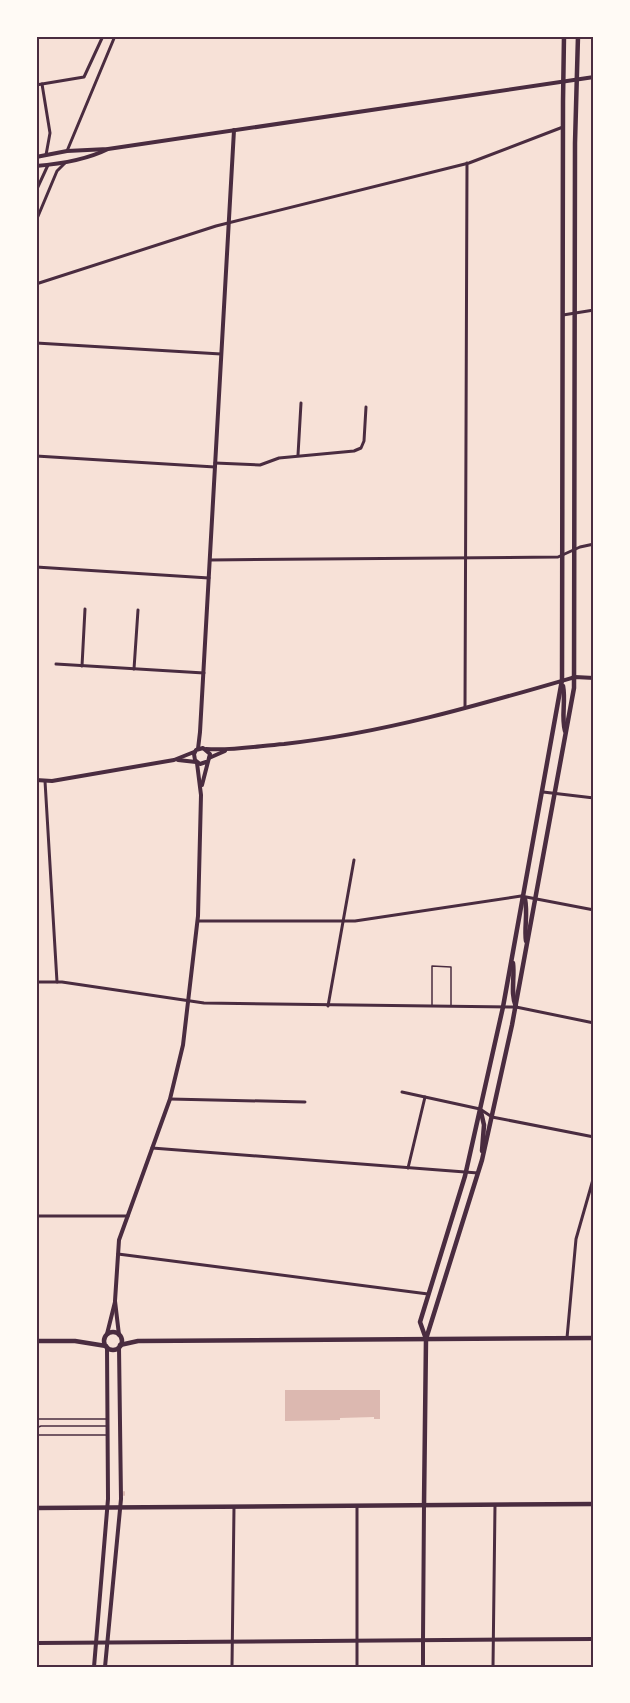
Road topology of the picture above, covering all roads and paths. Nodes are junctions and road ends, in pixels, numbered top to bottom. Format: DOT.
graph roads {
  1 [pos="103,36"];
  2 [pos="114,36"];
  3 [pos="564,36"];
  4 [pos="578,36"];
  5 [pos="594,77"];
  6 [pos="577,79"];
  7 [pos="563,81"];
  8 [pos="42,84"];
  9 [pos="36,85"];
  10 [pos="563,127"];
  11 [pos="234,130"];
  12 [pos="108,149"];
  13 [pos="67,151"];
  14 [pos="46,155"];
  15 [pos="36,157"];
  16 [pos="68,162"];
  17 [pos="467,163"];
  18 [pos="56,164"];
  19 [pos="47,165"];
  20 [pos="36,166"];
  21 [pos="57,171"];
  22 [pos="36,191"];
  23 [pos="36,221"];
  24 [pos="228,223"];
  25 [pos="36,284"];
  26 [pos="594,310"];
  27 [pos="575,313"];
  28 [pos="563,315"];
  29 [pos="36,343"];
  30 [pos="221,354"];
  31 [pos="301,403"];
  32 [pos="366,407"];
  33 [pos="298,455"];
  34 [pos="36,456"];
  35 [pos="215,465"];
  36 [pos="594,543"];
  37 [pos="574,549"];
  38 [pos="563,555"];
  39 [pos="465,557"];
  40 [pos="210,560"];
  41 [pos="36,567"];
  42 [pos="209,578"];
  43 [pos="85,609"];
  44 [pos="138,610"];
  45 [pos="56,664"];
  46 [pos="82,666"];
  47 [pos="134,669"];
  48 [pos="204,673"];
  49 [pos="574,677"];
  50 [pos="594,678"];
  51 [pos="562,680"];
  52 [pos="465,708"];
  53 [pos="200,732"];
  54 [pos="566,734"];
  55 [pos="206,749"];
  56 [pos="228,750"];
  57 [pos="196,751"];
  58 [pos="174,760"];
  59 [pos="208,760"];
  60 [pos="197,762"];
  61 [pos="36,780"];
  62 [pos="45,780"];
  63 [pos="543,792"];
  64 [pos="555,793"];
  65 [pos="201,795"];
  66 [pos="594,798"];
  67 [pos="354,860"];
  68 [pos="524,897"];
  69 [pos="535,899"];
  70 [pos="594,910"];
  71 [pos="198,921"];
  72 [pos="343,921"];
  73 [pos="527,945"];
  74 [pos="513,957"];
  75 [pos="36,982"];
  76 [pos="57,982"];
  77 [pos="188,1000"];
  78 [pos="328,1006"];
  79 [pos="432,1006"];
  80 [pos="450,1007"];
  81 [pos="503,1007"];
  82 [pos="516,1007"];
  83 [pos="594,1023"];
  84 [pos="402,1092"];
  85 [pos="425,1097"];
  86 [pos="170,1099"];
  87 [pos="305,1102"];
  88 [pos="480,1109"];
  89 [pos="492,1117"];
  90 [pos="594,1137"];
  91 [pos="152,1148"];
  92 [pos="482,1160"];
  93 [pos="408,1167"];
  94 [pos="466,1172"];
  95 [pos="478,1173"];
  96 [pos="594,1176"];
  97 [pos="36,1216"];
  98 [pos="128,1216"];
  99 [pos="118,1254"];
  100 [pos="428,1294"];
  101 [pos="115,1301"];
  102 [pos="107,1334"];
  103 [pos="119,1335"];
  104 [pos="567,1338"];
  105 [pos="594,1338"];
  106 [pos="426,1339"];
  107 [pos="36,1341"];
  108 [pos="106,1346"];
  109 [pos="119,1346"];
  110 [pos="107,1419"];
  111 [pos="36,1420"];
  112 [pos="108,1426"];
  113 [pos="36,1428"];
  114 [pos="36,1435"];
  115 [pos="108,1435"];
  116 [pos="594,1504"];
  117 [pos="424,1505"];
  118 [pos="495,1505"];
  119 [pos="357,1506"];
  120 [pos="234,1507"];
  121 [pos="36,1508"];
  122 [pos="107,1508"];
  123 [pos="120,1508"];
  124 [pos="594,1639"];
  125 [pos="423,1640"];
  126 [pos="493,1640"];
  127 [pos="357,1641"];
  128 [pos="233,1642"];
  129 [pos="36,1643"];
  130 [pos="95,1643"];
  131 [pos="107,1643"];
  132 [pos="94,1667"];
  133 [pos="105,1667"];
  134 [pos="232,1667"];
  135 [pos="357,1667"];
  136 [pos="423,1667"];
  137 [pos="493,1667"];
  1 -- 8 [label="street"];
  2 -- 13 [label="street"];
  3 -- 7 [label="main road"];
  4 -- 6 [label="main road"];
  5 -- 6 [label="main road"];
  6 -- 7 [label="main road"];
  6 -- 27 [label="main road"];
  7 -- 10 [label="main road"];
  7 -- 11 [label="main road"];
  8 -- 9 [label="street"];
  8 -- 14 [label="street"];
  10 -- 17 [label="street"];
  10 -- 28 [label="main road"];
  11 -- 12 [label="main road"];
  11 -- 24 [label="main road"];
  12 -- 13 [label="main road"];
  12 -- 16 [label="main road"];
  13 -- 14 [label="main road"];
  13 -- 16 [label="main road"];
  14 -- 15 [label="main road"];
  14 -- 18 [label="street"];
  14 -- 19 [label="main road"];
  16 -- 18 [label="main road"];
  16 -- 21 [label="street"];
  17 -- 24 [label="street"];
  17 -- 39 [label="street"];
  18 -- 19 [label="main road"];
  18 -- 21 [label="street"];
  19 -- 20 [label="main road"];
  19 -- 22 [label="street"];
  21 -- 23 [label="street"];
  24 -- 25 [label="street"];
  24 -- 30 [label="main road"];
  26 -- 27 [label="street"];
  27 -- 28 [label="street"];
  27 -- 37 [label="main road"];
  28 -- 38 [label="main road"];
  29 -- 30 [label="street"];
  30 -- 35 [label="main road"];
  31 -- 33 [label="street"];
  32 -- 33 [label="street"];
  33 -- 35 [label="street"];
  34 -- 35 [label="street"];
  35 -- 40 [label="main road"];
  36 -- 37 [label="street"];
  37 -- 38 [label="street"];
  37 -- 49 [label="main road"];
  38 -- 39 [label="street"];
  38 -- 51 [label="main road"];
  39 -- 40 [label="street"];
  39 -- 52 [label="street"];
  40 -- 42 [label="main road"];
  41 -- 42 [label="street"];
  42 -- 48 [label="main road"];
  43 -- 46 [label="street"];
  44 -- 47 [label="street"];
  45 -- 46 [label="street"];
  46 -- 47 [label="street"];
  47 -- 48 [label="street"];
  48 -- 53 [label="main road"];
  49 -- 50 [label="main road"];
  49 -- 51 [label="main road"];
  49 -- 54 [label="main road"];
  51 -- 52 [label="main road"];
  51 -- 54 [label="main road"];
  51 -- 63 [label="main road"];
  52 -- 56 [label="main road"];
  53 -- 55 [label="main road"];
  53 -- 57 [label="main road"];
  54 -- 64 [label="main road"];
  55 -- 56 [label="main road"];
  55 -- 57 [label="main road"];
  55 -- 59 [label="main road"];
  56 -- 59 [label="main road"];
  57 -- 58 [label="main road"];
  57 -- 60 [label="main road"];
  58 -- 60 [label="main road"];
  58 -- 62 [label="main road"];
  59 -- 60 [label="main road"];
  59 -- 65 [label="main road"];
  60 -- 65 [label="main road"];
  61 -- 62 [label="main road"];
  62 -- 76 [label="street"];
  63 -- 64 [label="street"];
  63 -- 68 [label="main road"];
  64 -- 66 [label="street"];
  64 -- 69 [label="main road"];
  65 -- 71 [label="main road"];
  67 -- 72 [label="street"];
  68 -- 69 [label="street"];
  68 -- 72 [label="street"];
  68 -- 73 [label="main road"];
  68 -- 74 [label="main road"];
  69 -- 70 [label="street"];
  69 -- 73 [label="main road"];
  71 -- 72 [label="street"];
  71 -- 77 [label="main road"];
  72 -- 78 [label="street"];
  73 -- 82 [label="main road"];
  74 -- 81 [label="main road"];
  74 -- 82 [label="main road"];
  75 -- 76 [label="street"];
  76 -- 77 [label="street"];
  77 -- 78 [label="street"];
  77 -- 86 [label="main road"];
  78 -- 79 [label="street"];
  79 -- 80 [label="street"];
  79 -- 80 [label="lane"];
  80 -- 81 [label="street"];
  81 -- 82 [label="street"];
  81 -- 88 [label="main road"];
  82 -- 83 [label="street"];
  82 -- 89 [label="main road"];
  84 -- 85 [label="street"];
  85 -- 88 [label="street"];
  85 -- 93 [label="street"];
  86 -- 87 [label="street"];
  86 -- 91 [label="main road"];
  88 -- 89 [label="street"];
  88 -- 92 [label="main road"];
  88 -- 94 [label="main road"];
  89 -- 90 [label="street"];
  89 -- 92 [label="main road"];
  91 -- 93 [label="street"];
  91 -- 98 [label="main road"];
  92 -- 95 [label="main road"];
  93 -- 94 [label="street"];
  94 -- 95 [label="street"];
  94 -- 100 [label="main road"];
  95 -- 106 [label="main road"];
  96 -- 104 [label="street"];
  97 -- 98 [label="street"];
  98 -- 99 [label="main road"];
  99 -- 100 [label="street"];
  99 -- 101 [label="main road"];
  100 -- 106 [label="main road"];
  101 -- 102 [label="main road"];
  101 -- 103 [label="main road"];
  102 -- 103 [label="main road"];
  102 -- 108 [label="main road"];
  103 -- 109 [label="main road"];
  104 -- 105 [label="main road"];
  104 -- 106 [label="main road"];
  106 -- 109 [label="main road"];
  106 -- 117 [label="main road"];
  107 -- 108 [label="main road"];
  108 -- 109 [label="main road"];
  108 -- 110 [label="main road"];
  109 -- 123 [label="main road"];
  110 -- 111 [label="lane"];
  110 -- 112 [label="main road"];
  112 -- 113 [label="lane"];
  112 -- 115 [label="main road"];
  114 -- 115 [label="lane"];
  115 -- 122 [label="main road"];
  116 -- 118 [label="main road"];
  117 -- 118 [label="main road"];
  117 -- 119 [label="main road"];
  117 -- 125 [label="main road"];
  118 -- 126 [label="street"];
  119 -- 120 [label="main road"];
  119 -- 127 [label="street"];
  120 -- 123 [label="main road"];
  120 -- 128 [label="street"];
  121 -- 122 [label="main road"];
  122 -- 123 [label="main road"];
  122 -- 130 [label="main road"];
  123 -- 131 [label="main road"];
  124 -- 126 [label="main road"];
  125 -- 126 [label="main road"];
  125 -- 127 [label="main road"];
  125 -- 136 [label="main road"];
  126 -- 137 [label="street"];
  127 -- 128 [label="main road"];
  127 -- 135 [label="street"];
  128 -- 131 [label="main road"];
  128 -- 134 [label="street"];
  129 -- 130 [label="main road"];
  130 -- 131 [label="main road"];
  130 -- 132 [label="main road"];
  131 -- 133 [label="main road"];
}
